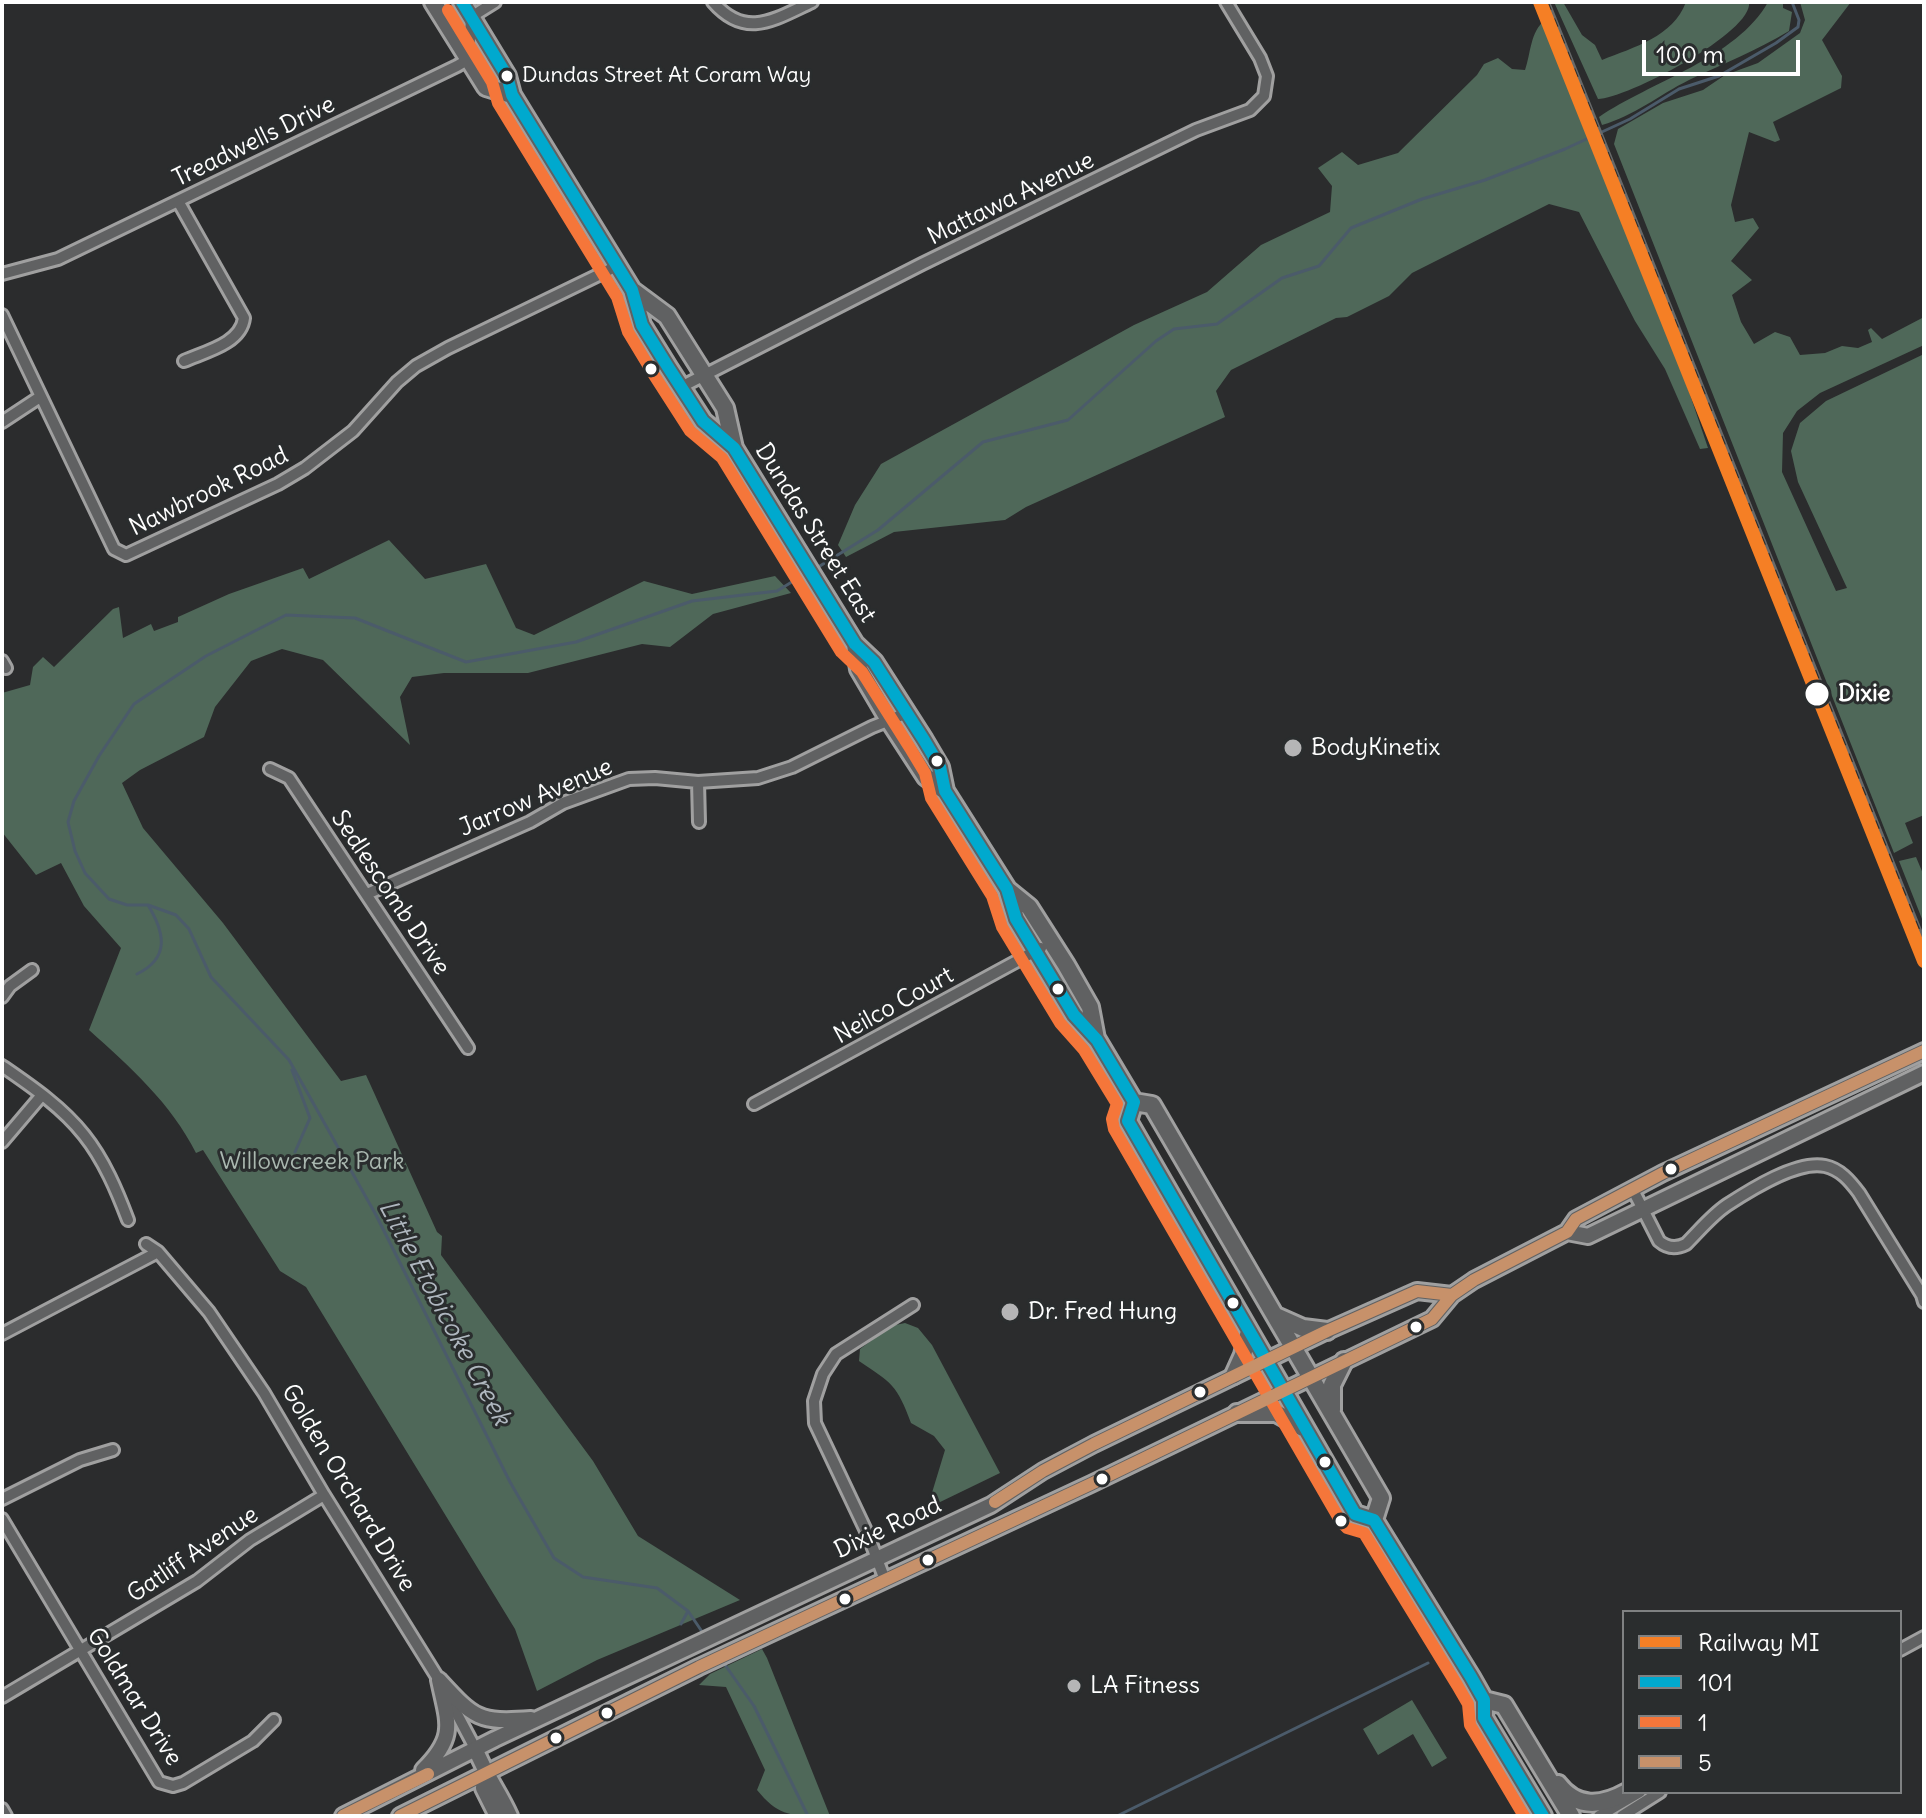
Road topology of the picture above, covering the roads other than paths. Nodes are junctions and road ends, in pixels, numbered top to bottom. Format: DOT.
graph roads {
  1 [pos="433,2"];
  2 [pos="462,2"];
  3 [pos="495,2"];
  4 [pos="713,2"];
  5 [pos="812,2"];
  6 [pos="1226,2"];
  7 [pos="477,14"];
  8 [pos="469,59"];
  9 [pos="512,95"];
  10 [pos="178,201"];
  11 [pos="617,266"];
  12 [pos="2,274"];
  13 [pos="632,290"];
  14 [pos="2,315"];
  15 [pos="184,361"];
  16 [pos="703,374"];
  17 [pos="681,387"];
  18 [pos="40,397"];
  19 [pos="2,422"];
  20 [pos="734,448"];
  21 [pos="855,644"];
  22 [pos="907,713"];
  23 [pos="889,720"];
  24 [pos="270,769"];
  25 [pos="698,782"];
  26 [pos="945,791"];
  27 [pos="699,822"];
  28 [pos="1007,889"];
  29 [pos="367,894"];
  30 [pos="1052,942"];
  31 [pos="1035,951"];
  32 [pos="32,970"];
  33 [pos="2,997"];
  34 [pos="1097,1040"];
  35 [pos="468,1048"];
  36 [pos="1924,1051"];
  37 [pos="2,1066"];
  38 [pos="1924,1073"];
  39 [pos="42,1095"];
  40 [pos="1134,1102"];
  41 [pos="754,1104"];
  42 [pos="2,1142"];
  43 [pos="1633,1190"];
  44 [pos="1642,1211"];
  45 [pos="128,1220"];
  46 [pos="1567,1232"];
  47 [pos="146,1244"];
  48 [pos="158,1252"];
  49 [pos="1452,1295"];
  50 [pos="1924,1302"];
  51 [pos="913,1305"];
  52 [pos="1274,1315"];
  53 [pos="1249,1331"];
  54 [pos="1327,1331"];
  55 [pos="2,1334"];
  56 [pos="1292,1347"];
  57 [pos="1266,1360"];
  58 [pos="1344,1361"];
  59 [pos="1234,1375"];
  60 [pos="1310,1377"];
  61 [pos="1284,1390"];
  62 [pos="1237,1413"];
  63 [pos="1332,1416"];
  64 [pos="1307,1430"];
  65 [pos="113,1450"];
  66 [pos="324,1495"];
  67 [pos="2,1499"];
  68 [pos="2,1519"];
  69 [pos="1374,1520"];
  70 [pos="876,1557"];
  71 [pos="885,1580"];
  72 [pos="1924,1637"];
  73 [pos="1902,1649"];
  74 [pos="81,1651"];
  75 [pos="439,1680"];
  76 [pos="2,1697"];
  77 [pos="1484,1700"];
  78 [pos="539,1718"];
  79 [pos="274,1720"];
  80 [pos="476,1750"];
  81 [pos="1541,1765"];
  82 [pos="485,1773"];
  83 [pos="413,1781"];
  84 [pos="1623,1794"];
  85 [pos="1637,1794"];
  86 [pos="1657,1794"];
  87 [pos="2,1809"];
  88 [pos="6,1816"];
  89 [pos="343,1816"];
  90 [pos="400,1816"];
  91 [pos="497,1816"];
  92 [pos="510,1816"];
  93 [pos="1543,1816"];
  94 [pos="1571,1816"];
  95 [pos="1599,1816"];
  96 [pos="1622,1816"];
  1 -- 8 [label="main road, Dundas Street East"];
  2 -- 7 [label="main road, Dundas Street East"];
  3 -- 7 [label="street"];
  4 -- 5 [label="street"];
  6 -- 16 [label="street, Mattawa Avenue"];
  7 -- 8 [label="street"];
  7 -- 9 [label="main road, Dundas Street East"];
  8 -- 9 [label="main road, Dundas Street East"];
  8 -- 10 [label="street, Treadwells Drive"];
  9 -- 11 [label="main road, Dundas Street East"];
  10 -- 12 [label="street, Treadwells Drive"];
  10 -- 15 [label="street"];
  11 -- 13 [label="main road, Dundas Street East"];
  11 -- 18 [label="street, Nawbrook Road"];
  13 -- 16 [label="main road, Dundas Street East"];
  13 -- 17 [label="main road, Dundas Street East"];
  14 -- 18 [label="street, Nawbrook Road"];
  16 -- 17 [label="street, Mattawa Avenue"];
  16 -- 20 [label="main road, Dundas Street East"];
  17 -- 20 [label="main road, Dundas Street East"];
  18 -- 19 [label="street"];
  20 -- 21 [label="main road, Dundas Street East"];
  21 -- 22 [label="main road, Dundas Street East"];
  21 -- 23 [label="main road, Dundas Street East"];
  22 -- 23 [label="street, Jarrow Avenue"];
  22 -- 26 [label="main road, Dundas Street East"];
  23 -- 25 [label="street, Jarrow Avenue"];
  23 -- 26 [label="main road, Dundas Street East"];
  24 -- 29 [label="street, Sedlescomb Drive"];
  25 -- 27 [label="street"];
  25 -- 29 [label="street, Jarrow Avenue"];
  26 -- 28 [label="main road, Dundas Street East"];
  28 -- 30 [label="main road, Dundas Street East"];
  28 -- 31 [label="main road, Dundas Street East"];
  29 -- 35 [label="street, Sedlescomb Drive"];
  30 -- 31 [label="street, Neilco Court"];
  30 -- 34 [label="main road, Dundas Street East"];
  31 -- 34 [label="main road, Dundas Street East"];
  31 -- 41 [label="street, Neilco Court"];
  32 -- 33 [label="street"];
  34 -- 40 [label="main road, Dundas Street East"];
  36 -- 43 [label="main road, Dixie Road"];
  37 -- 39 [label="street"];
  38 -- 44 [label="main road, Dixie Road"];
  39 -- 42 [label="street"];
  39 -- 45 [label="street"];
  40 -- 52 [label="main road, Dundas Street East"];
  40 -- 53 [label="main road, Dundas Street East"];
  43 -- 44 [label="street"];
  43 -- 46 [label="main road, Dixie Road"];
  44 -- 46 [label="main road, Dixie Road"];
  44 -- 50 [label="street"];
  46 -- 49 [label="main road, Dixie Road"];
  47 -- 48 [label="street, Golden Orchard Drive"];
  48 -- 55 [label="street"];
  48 -- 66 [label="street, Golden Orchard Drive"];
  49 -- 54 [label="main road, Dixie Road"];
  49 -- 58 [label="main road, Dixie Road"];
  51 -- 70 [label="street"];
  52 -- 54 [label="main road"];
  52 -- 56 [label="main road, Dundas Street East"];
  53 -- 57 [label="main road, Dundas Street East"];
  53 -- 59 [label="main road"];
  54 -- 56 [label="main road, Dixie Road"];
  56 -- 57 [label="main road, Dixie Road"];
  56 -- 60 [label="main road, Dundas Street East"];
  57 -- 59 [label="main road, Dixie Road"];
  57 -- 61 [label="main road, Dundas Street East"];
  58 -- 60 [label="main road, Dixie Road"];
  58 -- 63 [label="main road"];
  59 -- 70 [label="main road, Dixie Road"];
  60 -- 61 [label="main road, Dixie Road"];
  60 -- 63 [label="main road, Dundas Street East"];
  61 -- 62 [label="main road, Dixie Road"];
  61 -- 64 [label="main road, Dundas Street East"];
  62 -- 64 [label="main road"];
  62 -- 71 [label="main road, Dixie Road"];
  63 -- 69 [label="main road, Dundas Street East"];
  64 -- 69 [label="main road, Dundas Street East"];
  65 -- 67 [label="street"];
  66 -- 74 [label="street, Gatliff Avenue"];
  66 -- 75 [label="street, Golden Orchard Drive"];
  68 -- 74 [label="street, Goldmar Drive"];
  69 -- 77 [label="main road, Dundas Street East"];
  70 -- 71 [label="street"];
  70 -- 78 [label="main road, Dixie Road"];
  71 -- 82 [label="main road, Dixie Road"];
  72 -- 73 [label="street"];
  74 -- 76 [label="street, Gatliff Avenue"];
  74 -- 79 [label="street, Goldmar Drive"];
  75 -- 78 [label="main road"];
  75 -- 80 [label="street, Golden Orchard Drive"];
  75 -- 83 [label="main road"];
  77 -- 81 [label="main road, Dundas Street East"];
  77 -- 93 [label="main road, Dundas Street East"];
  78 -- 80 [label="main road, Dixie Road"];
  80 -- 82 [label="main road, Golden Orchard Drive"];
  80 -- 83 [label="main road, Dixie Road"];
  81 -- 84 [label="main road"];
  81 -- 94 [label="main road, Dundas Street East"];
  82 -- 90 [label="main road, Dixie Road"];
  82 -- 91 [label="main road, Golden Orchard Drive"];
  82 -- 92 [label="main road, Golden Orchard Drive"];
  83 -- 89 [label="main road, Dixie Road"];
  85 -- 95 [label="street"];
  86 -- 96 [label="street"];
  87 -- 88 [label="street"];
}
